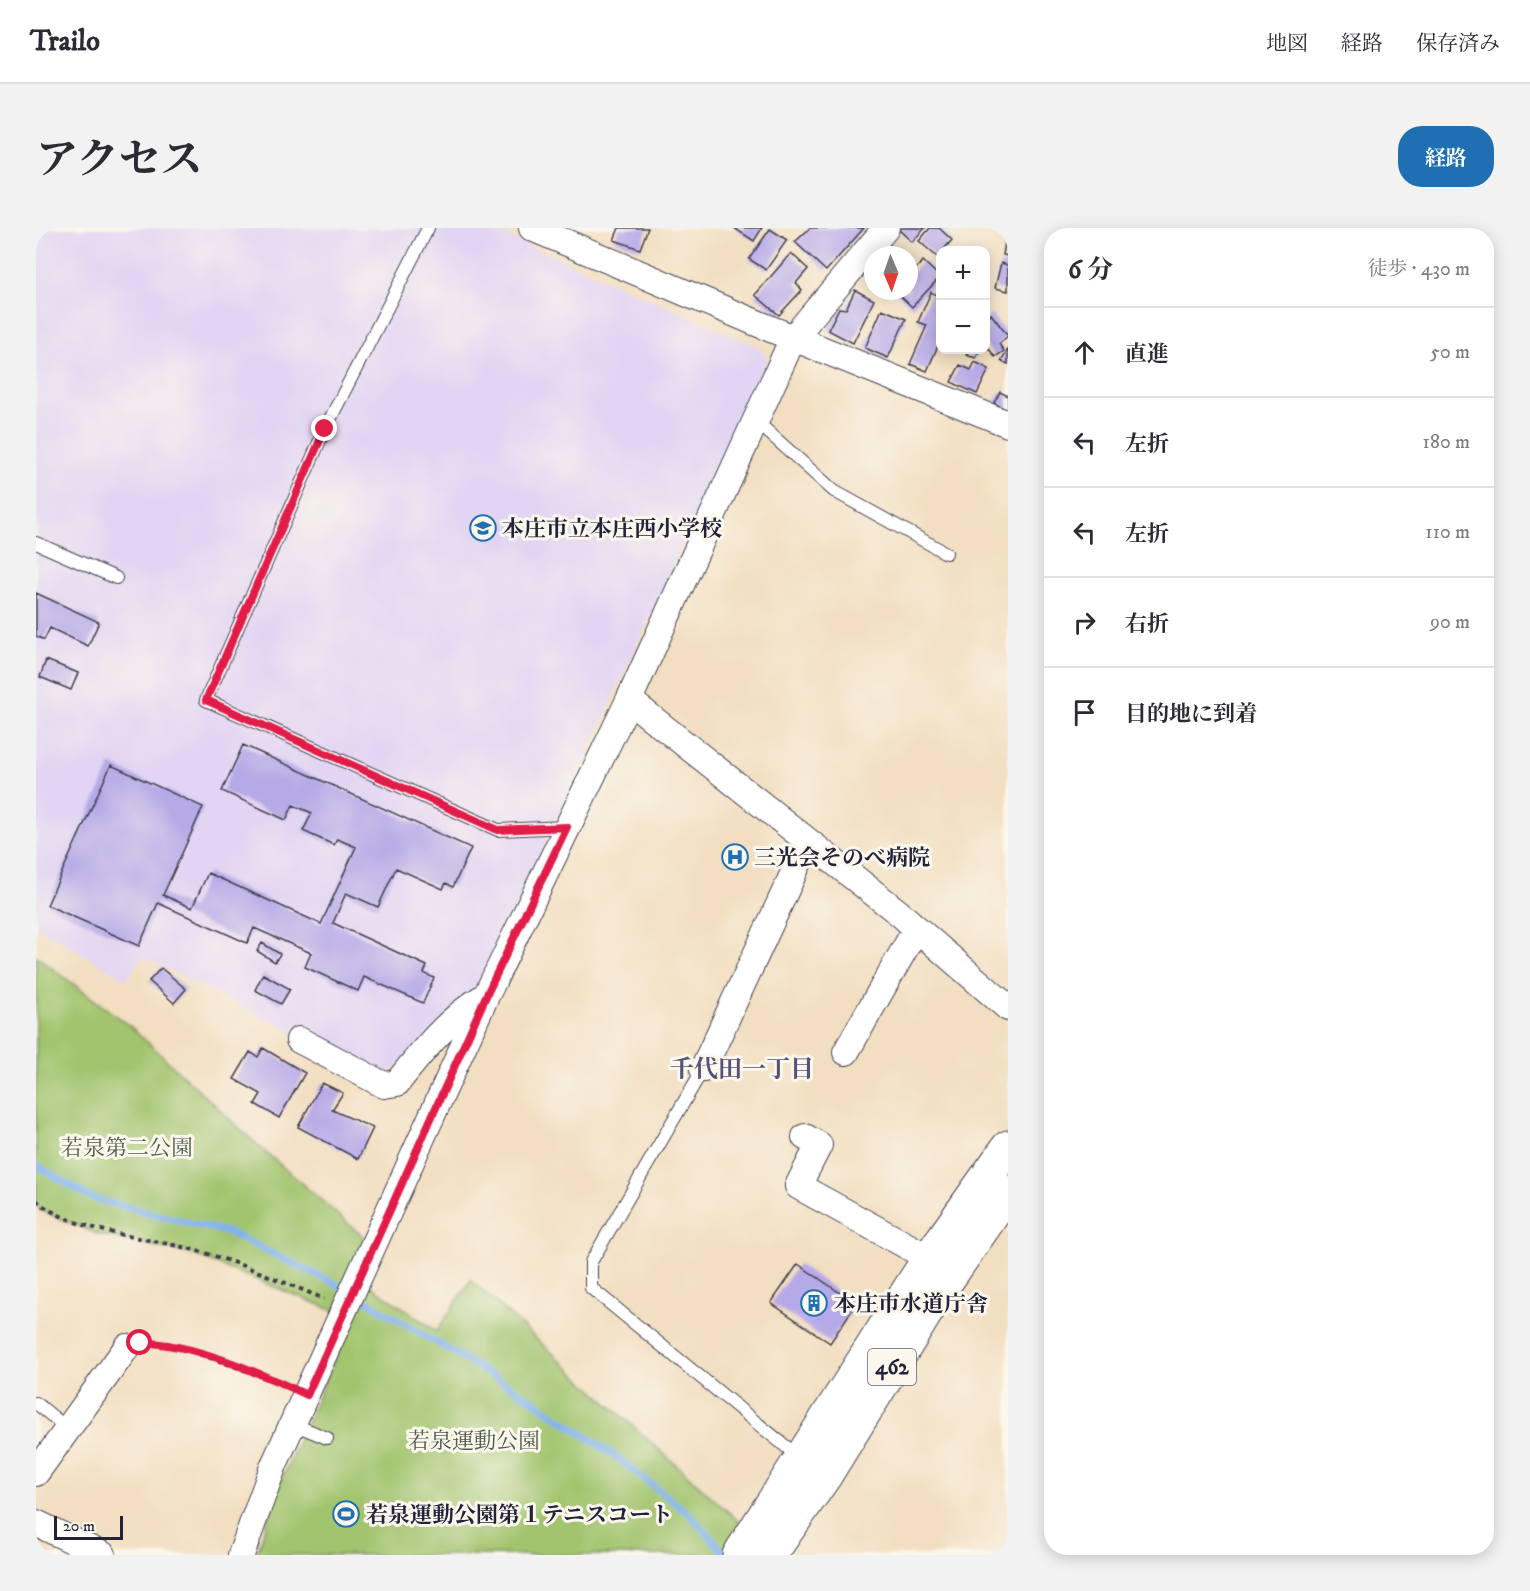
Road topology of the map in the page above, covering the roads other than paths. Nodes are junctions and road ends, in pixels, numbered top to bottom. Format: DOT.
graph roads {
  1 [pos="428,228"];
  2 [pos="532,228"];
  3 [pos="886,228"];
  4 [pos="793,338"];
  5 [pos="756,421"];
  6 [pos="1008,424"];
  7 [pos="36,543"];
  8 [pos="946,553"];
  9 [pos="116,578"];
  10 [pos="629,700"];
  11 [pos="567,827"];
  12 [pos="808,842"];
  13 [pos="916,929"];
  14 [pos="486,996"];
  15 [pos="1008,1008"];
  16 [pos="299,1040"];
  17 [pos="846,1052"];
  18 [pos="703,1069"];
  19 [pos="805,1137"];
  20 [pos="1008,1147"];
  21 [pos="1008,1192"];
  22 [pos="929,1258"];
  23 [pos="127,1347"];
  24 [pos="36,1403"];
  25 [pos="293,1424"];
  26 [pos="69,1430"];
  27 [pos="327,1437"];
  28 [pos="801,1459"];
  29 [pos="36,1473"];
  30 [pos="36,1523"];
  31 [pos="769,1540"];
  32 [pos="103,1555"];
  33 [pos="241,1555"];
  34 [pos="739,1555"];
  1 -- 11 [label="lane"];
  2 -- 4 [label="street"];
  3 -- 4 [label="street"];
  4 -- 5 [label="street"];
  4 -- 6 [label="street"];
  5 -- 8 [label="lane"];
  5 -- 10 [label="street"];
  7 -- 9 [label="lane"];
  10 -- 11 [label="street"];
  10 -- 12 [label="street"];
  11 -- 14 [label="street"];
  12 -- 13 [label="street"];
  12 -- 18 [label="street"];
  13 -- 15 [label="street"];
  13 -- 17 [label="street"];
  14 -- 16 [label="street"];
  14 -- 25 [label="street"];
  18 -- 28 [label="lane"];
  19 -- 22 [label="street"];
  20 -- 22 [label="highway, 462"];
  21 -- 31 [label="highway, 462"];
  22 -- 28 [label="highway, 462"];
  23 -- 26 [label="street"];
  24 -- 26 [label="lane"];
  25 -- 27 [label="lane"];
  25 -- 33 [label="street"];
  26 -- 29 [label="street"];
  28 -- 31 [label="highway, 462"];
  30 -- 32 [label="street"];
  31 -- 34 [label="highway, 462"];
}
